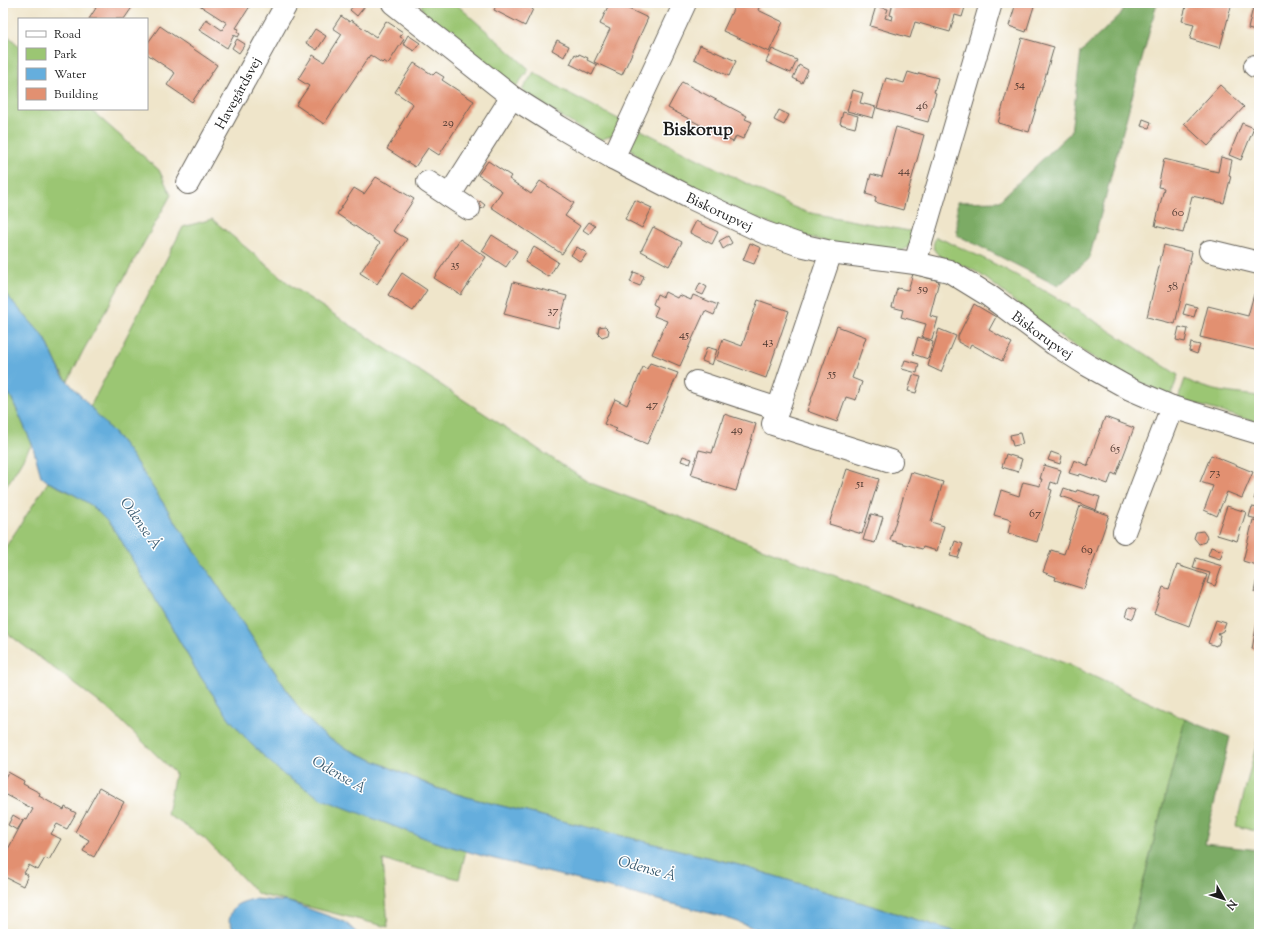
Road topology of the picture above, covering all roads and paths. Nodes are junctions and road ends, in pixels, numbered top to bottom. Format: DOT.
graph roads {
  1 [pos="287,3"];
  2 [pos="685,3"];
  3 [pos="991,3"];
  4 [pos="402,6"];
  5 [pos="512,97"];
  6 [pos="613,158"];
  7 [pos="428,182"];
  8 [pos="188,183"];
  9 [pos="450,196"];
  10 [pos="469,209"];
  11 [pos="1210,251"];
  12 [pos="831,252"];
  13 [pos="914,263"];
  14 [pos="1259,263"];
  15 [pos="696,382"];
  16 [pos="1172,407"];
  17 [pos="778,409"];
  18 [pos="1259,433"];
  19 [pos="891,461"];
  20 [pos="1124,532"];
  1 -- 8 [label="street, Havegårdsvej"];
  2 -- 6 [label="street"];
  3 -- 13 [label="street"];
  4 -- 5 [label="street, Biskorupvej"];
  5 -- 6 [label="street, Biskorupvej"];
  5 -- 9 [label="street"];
  6 -- 12 [label="street, Biskorupvej"];
  7 -- 9 [label="street"];
  9 -- 10 [label="street"];
  11 -- 14 [label="street"];
  12 -- 13 [label="street, Biskorupvej"];
  12 -- 17 [label="street"];
  13 -- 16 [label="street, Biskorupvej"];
  15 -- 17 [label="street"];
  16 -- 18 [label="street, Biskorupvej"];
  16 -- 20 [label="street"];
  17 -- 19 [label="street"];
}
